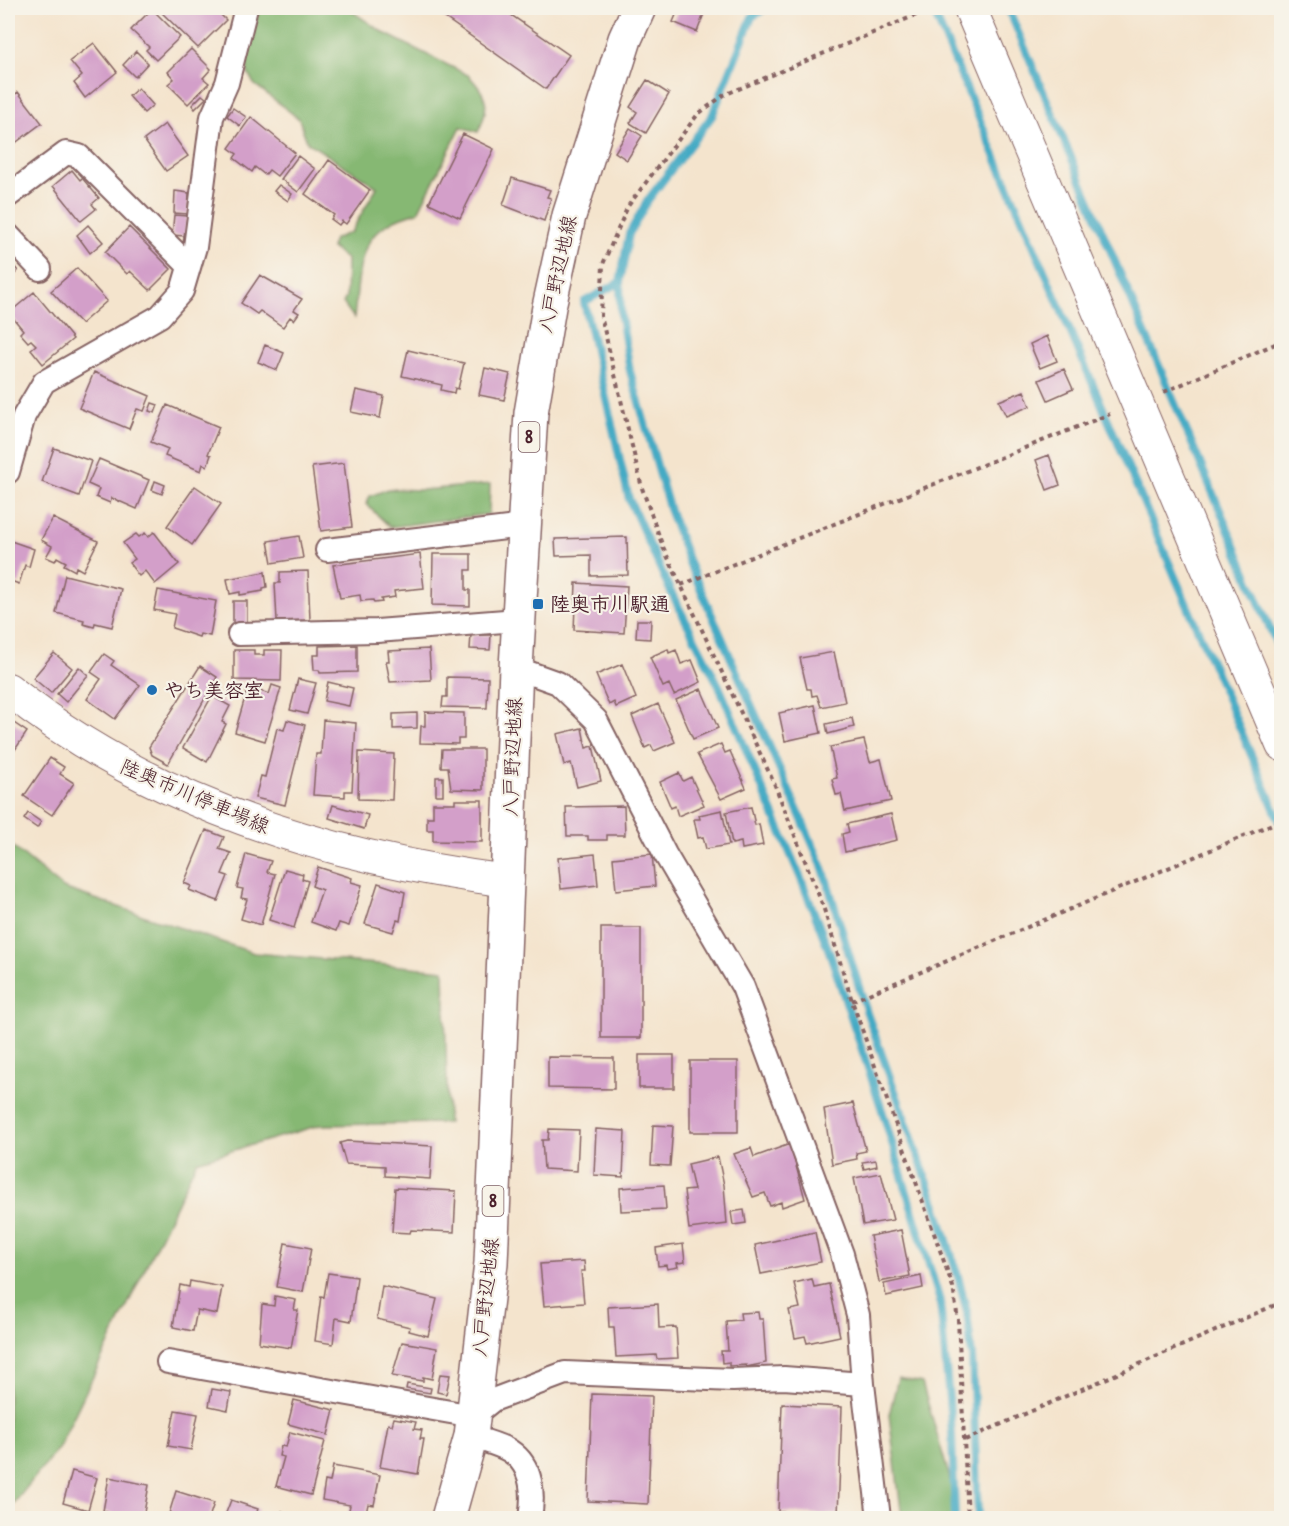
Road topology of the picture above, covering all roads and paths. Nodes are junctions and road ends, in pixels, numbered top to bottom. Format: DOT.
graph roads {
  1 [pos="246,8"];
  2 [pos="639,8"];
  3 [pos="933,8"];
  4 [pos="970,8"];
  5 [pos="8,196"];
  6 [pos="8,235"];
  7 [pos="189,267"];
  8 [pos="40,268"];
  9 [pos="1281,341"];
  10 [pos="1139,403"];
  11 [pos="8,472"];
  12 [pos="523,526"];
  13 [pos="327,550"];
  14 [pos="681,585"];
  15 [pos="518,620"];
  16 [pos="239,634"];
  17 [pos="516,668"];
  18 [pos="8,689"];
  19 [pos="1281,745"];
  20 [pos="1281,820"];
  21 [pos="508,881"];
  22 [pos="852,1001"];
  23 [pos="1281,1302"];
  24 [pos="168,1362"];
  25 [pos="863,1384"];
  26 [pos="472,1426"];
  27 [pos="965,1440"];
  28 [pos="448,1518"];
  29 [pos="530,1518"];
  30 [pos="879,1518"];
  31 [pos="968,1518"];
  1 -- 7 [label="street"];
  2 -- 12 [label="main road, 八戸野辺地線 / 8"];
  3 -- 14 [label="path"];
  4 -- 10 [label="street"];
  5 -- 7 [label="street"];
  6 -- 8 [label="street"];
  7 -- 11 [label="street"];
  9 -- 10 [label="path"];
  10 -- 14 [label="path"];
  10 -- 19 [label="street"];
  12 -- 13 [label="street"];
  12 -- 15 [label="main road, 八戸野辺地線 / 8"];
  14 -- 22 [label="path"];
  15 -- 16 [label="street"];
  15 -- 17 [label="main road, 八戸野辺地線 / 8"];
  17 -- 21 [label="main road, 八戸野辺地線 / 8"];
  17 -- 25 [label="street"];
  18 -- 21 [label="street, 陸奥市川停車場線"];
  20 -- 22 [label="path"];
  21 -- 26 [label="main road, 八戸野辺地線 / 8"];
  22 -- 27 [label="path"];
  23 -- 27 [label="path"];
  24 -- 26 [label="street"];
  25 -- 26 [label="street"];
  25 -- 30 [label="street"];
  26 -- 28 [label="main road, 八戸野辺地線 / 8"];
  26 -- 29 [label="street"];
  27 -- 31 [label="path"];
}
